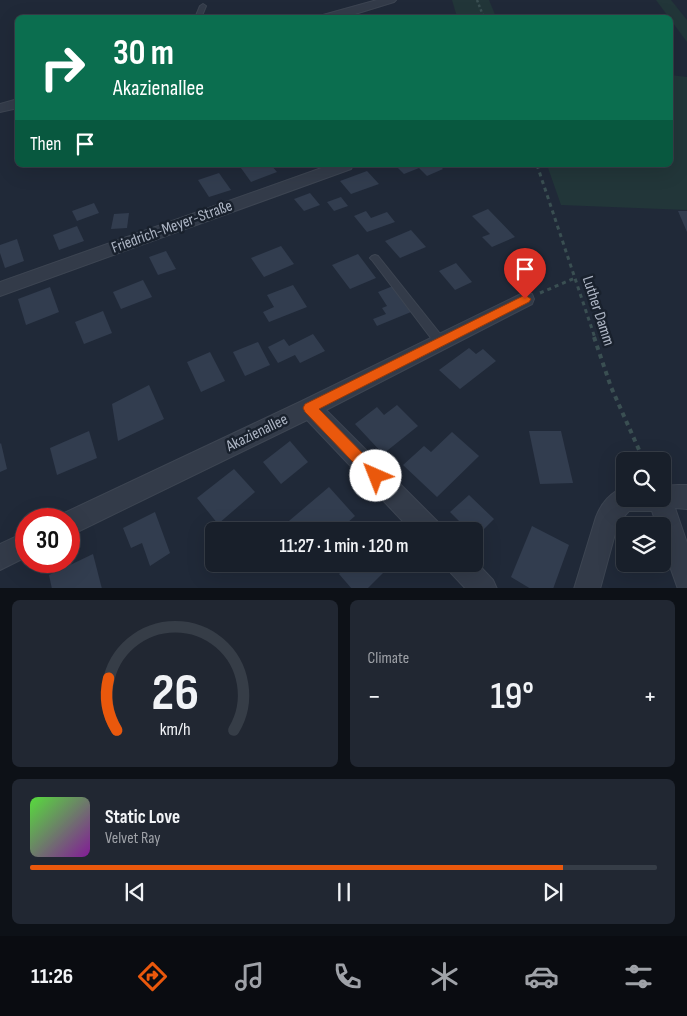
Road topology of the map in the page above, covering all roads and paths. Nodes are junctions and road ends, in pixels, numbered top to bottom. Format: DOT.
graph roads {
  1 [pos="390,0"];
  2 [pos="477,0"];
  3 [pos="203,6"];
  4 [pos="199,15"];
  5 [pos="338,15"];
  6 [pos="483,15"];
  7 [pos="15,105"];
  8 [pos="0,108"];
  9 [pos="339,167"];
  10 [pos="538,167"];
  11 [pos="374,258"];
  12 [pos="575,278"];
  13 [pos="0,289"];
  14 [pos="525,299"];
  15 [pos="440,343"];
  16 [pos="310,408"];
  17 [pos="640,452"];
  18 [pos="671,497"];
  19 [pos="687,497"];
  20 [pos="617,507"];
  21 [pos="664,507"];
  22 [pos="80,519"];
  23 [pos="420,522"];
  24 [pos="15,550"];
  25 [pos="0,557"];
  26 [pos="468,572"];
  27 [pos="687,580"];
  28 [pos="484,588"];
  29 [pos="587,588"];
  1 -- 5 [label="street"];
  2 -- 6 [label="path"];
  3 -- 4 [label="lane"];
  7 -- 8 [label="street"];
  9 -- 13 [label="street, Friedrich-Meyer-Straße"];
  10 -- 12 [label="path, Luther Damm"];
  11 -- 15 [label="lane"];
  12 -- 14 [label="path"];
  12 -- 17 [label="path, Luther Damm"];
  14 -- 15 [label="street, Akazienallee"];
  15 -- 16 [label="street, Akazienallee"];
  16 -- 22 [label="street, Akazienallee"];
  16 -- 23 [label="street"];
  18 -- 19 [label="street"];
  20 -- 29 [label="street"];
  21 -- 27 [label="street"];
  24 -- 25 [label="street"];
  26 -- 28 [label="street"];
}
